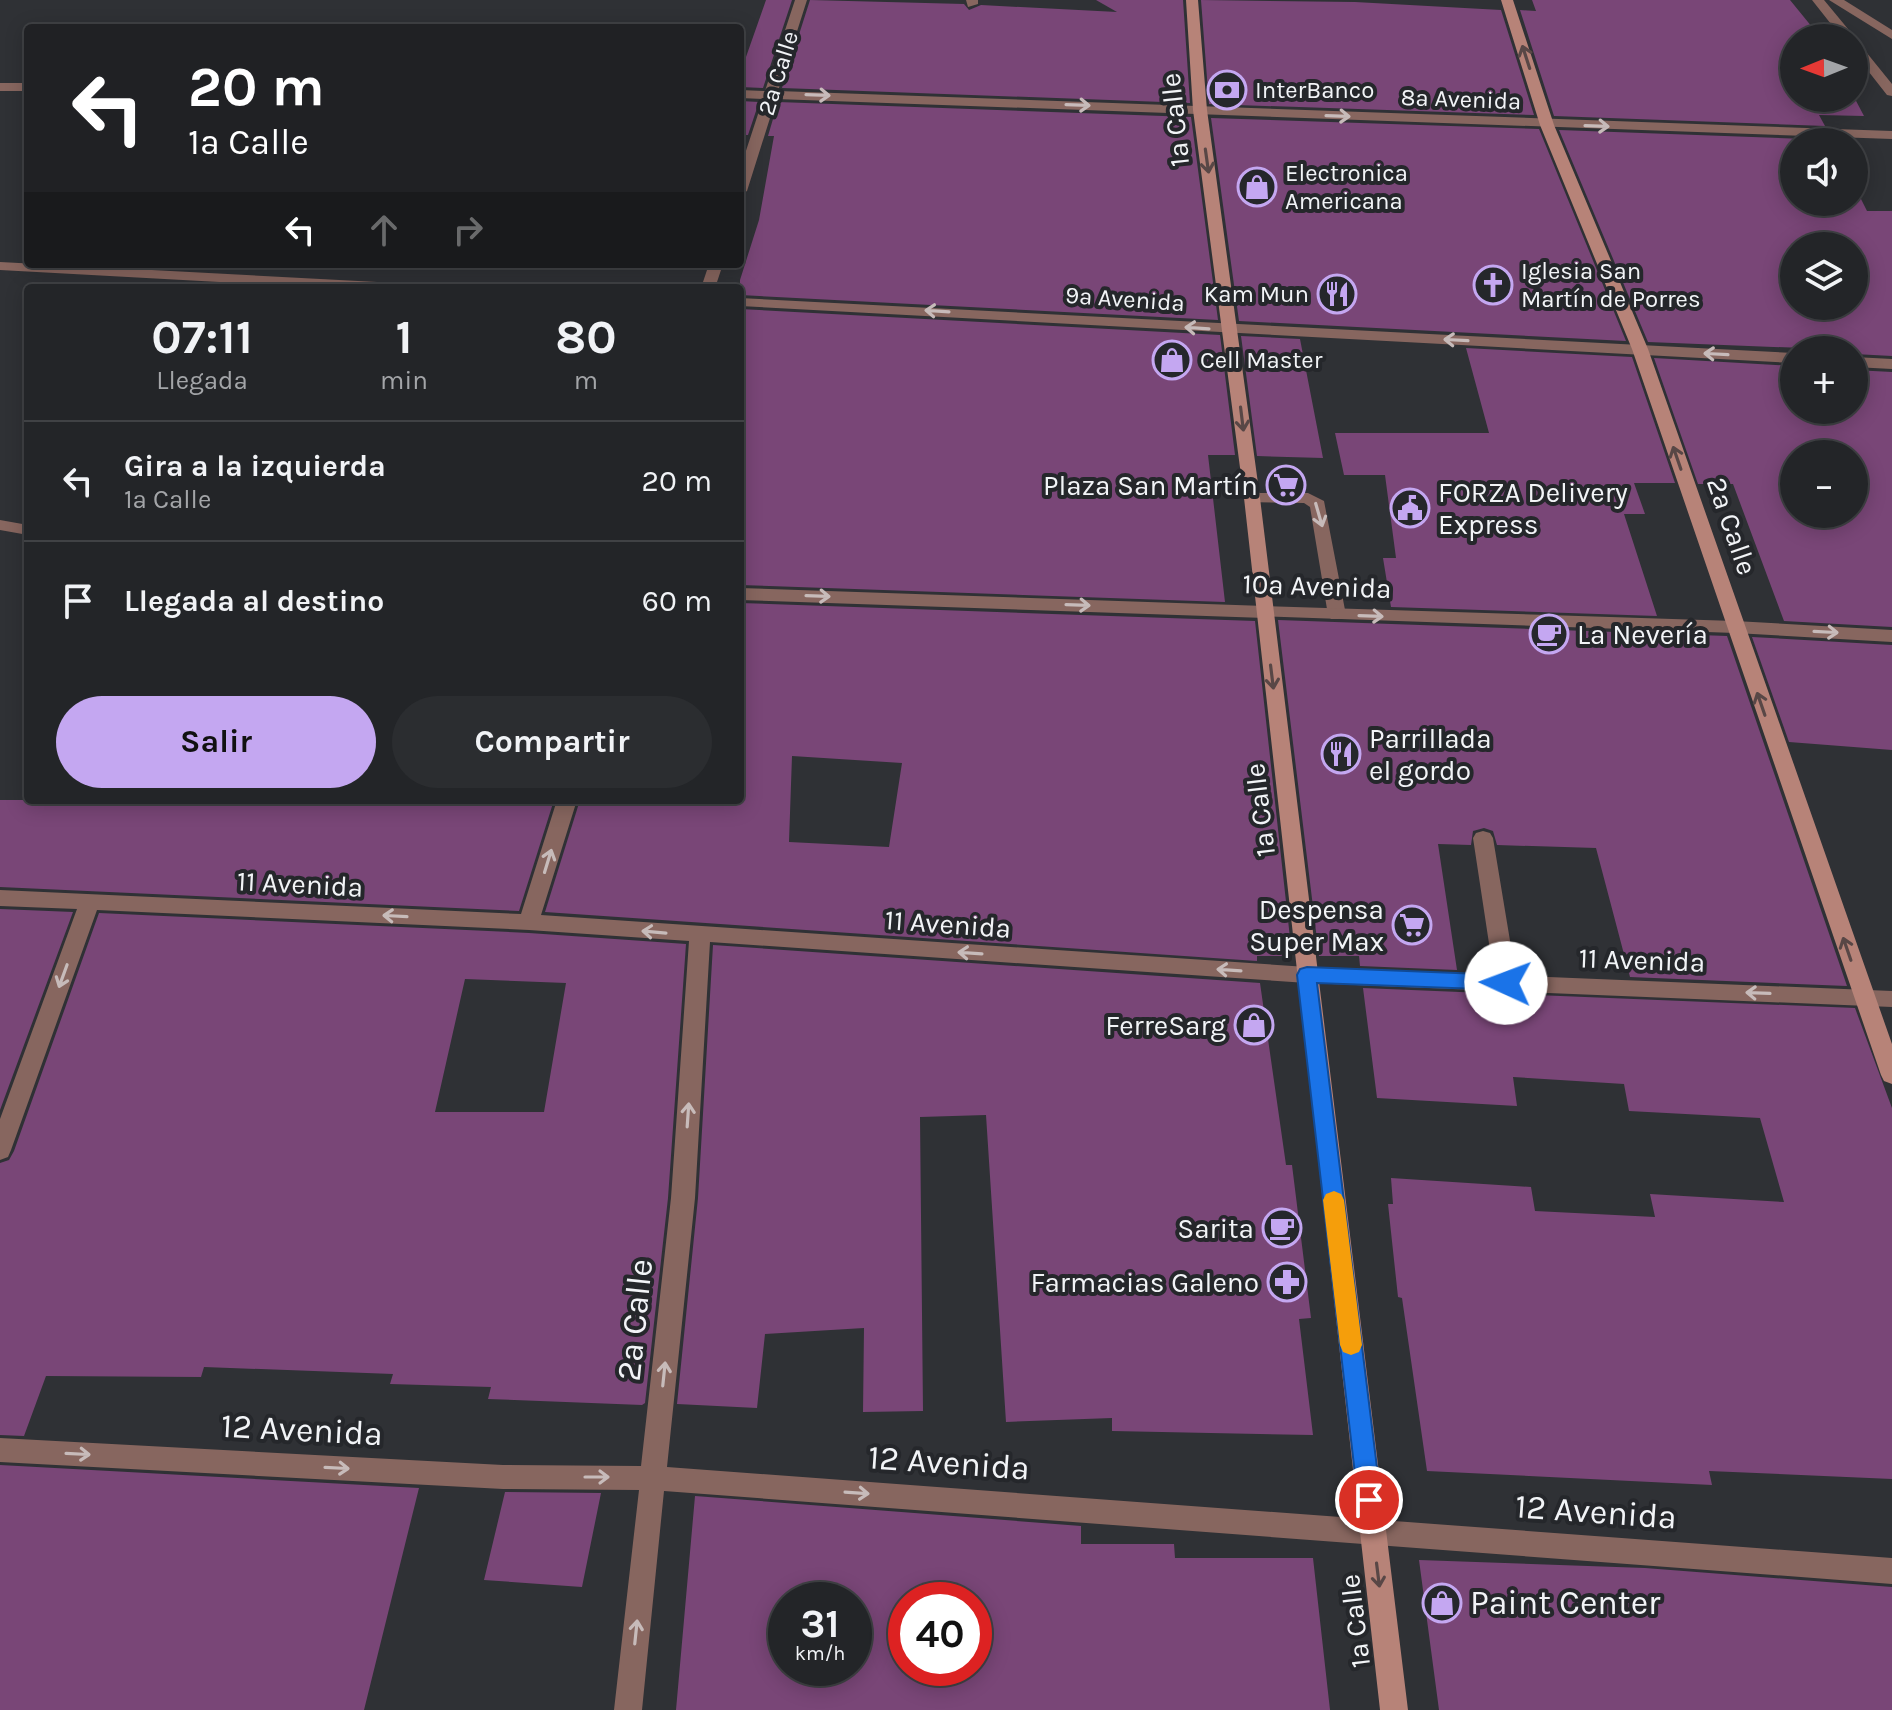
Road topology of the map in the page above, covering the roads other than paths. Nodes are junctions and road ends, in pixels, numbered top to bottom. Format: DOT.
graph roads {
  1 [pos="801,0"];
  2 [pos="1192,0"];
  3 [pos="1507,0"];
  4 [pos="1818,0"];
  5 [pos="1835,0"];
  6 [pos="1838,24"];
  7 [pos="1892,35"];
  8 [pos="1868,62"];
  9 [pos="0,87"];
  10 [pos="24,87"];
  11 [pos="1892,92"];
  12 [pos="744,94"];
  13 [pos="773,94"];
  14 [pos="1200,110"];
  15 [pos="1547,125"];
  16 [pos="1892,135"];
  17 [pos="744,179"];
  18 [pos="0,266"];
  19 [pos="24,267"];
  20 [pos="38,268"];
  21 [pos="340,284"];
  22 [pos="744,302"];
  23 [pos="1231,330"];
  24 [pos="1640,349"];
  25 [pos="1780,357"];
  26 [pos="1868,363"];
  27 [pos="1892,364"];
  28 [pos="1252,498"];
  29 [pos="0,525"];
  30 [pos="24,529"];
  31 [pos="744,594"];
  32 [pos="1265,612"];
  33 [pos="1337,615"];
  34 [pos="1735,627"];
  35 [pos="1892,636"];
  36 [pos="566,804"];
  37 [pos="1483,838"];
  38 [pos="0,898"];
  39 [pos="90,902"];
  40 [pos="529,922"];
  41 [pos="700,936"];
  42 [pos="1307,975"];
  43 [pos="1506,983"];
  44 [pos="1864,998"];
  45 [pos="1892,999"];
  46 [pos="1892,1075"];
  47 [pos="0,1150"];
  48 [pos="0,1450"];
  49 [pos="652,1478"];
  50 [pos="1373,1531"];
  51 [pos="1892,1571"];
  52 [pos="628,1710"];
  53 [pos="1394,1710"];
  1 -- 13 [label="street, 2a Calle"];
  2 -- 14 [label="main road, 1a Calle"];
  15 -- 3 [label="main road, 2a Calle, one-way"];
  4 -- 6 [label="street"];
  5 -- 7 [label="street"];
  8 -- 11 [label="street"];
  9 -- 10 [label="street"];
  12 -- 13 [label="street, 8a Avenida"];
  13 -- 14 [label="street, 8a Avenida, one-way"];
  13 -- 17 [label="street, 2a Calle"];
  14 -- 15 [label="street, 8a Avenida, one-way"];
  14 -- 23 [label="main road, 1a Calle, one-way"];
  15 -- 16 [label="street, 8a Avenida, one-way"];
  15 -- 24 [label="main road, 2a Calle"];
  18 -- 19 [label="street"];
  20 -- 21 [label="street"];
  23 -- 22 [label="street, 9a Avenida, one-way"];
  24 -- 23 [label="street, 9a Avenida, one-way"];
  23 -- 28 [label="main road, 1a Calle, one-way"];
  25 -- 24 [label="street, 9a Avenida, one-way"];
  34 -- 24 [label="main road, 2a Calle, one-way"];
  26 -- 27 [label="street"];
  28 -- 32 [label="main road, 1a Calle"];
  28 -- 33 [label="street, one-way"];
  29 -- 30 [label="street"];
  31 -- 32 [label="street, 10a Avenida, one-way"];
  32 -- 33 [label="street, 10a Avenida"];
  32 -- 42 [label="main road, 1a Calle, one-way"];
  33 -- 34 [label="street, 10a Avenida, one-way"];
  34 -- 35 [label="street, 10a Avenida, one-way"];
  44 -- 34 [label="main road, 2a Calle, one-way"];
  40 -- 36 [label="street, one-way"];
  37 -- 43 [label="street"];
  38 -- 39 [label="street, 11 Avenida"];
  40 -- 39 [label="street, 11 Avenida, one-way"];
  39 -- 47 [label="street, one-way"];
  41 -- 40 [label="street, 11 Avenida, one-way"];
  42 -- 41 [label="street, 11 Avenida, one-way"];
  49 -- 41 [label="street, 2a Calle, one-way"];
  42 -- 43 [label="street, 11 Avenida"];
  42 -- 50 [label="main road, 1a Calle"];
  44 -- 43 [label="street, 11 Avenida, one-way"];
  44 -- 45 [label="street, 11 Avenida"];
  44 -- 46 [label="main road, 2a Calle"];
  48 -- 49 [label="street, 12 Avenida, one-way"];
  49 -- 50 [label="street, 12 Avenida, one-way"];
  52 -- 49 [label="street, 2a Calle, one-way"];
  50 -- 51 [label="street, 12 Avenida"];
  50 -- 53 [label="main road, 1a Calle, one-way"];
}
